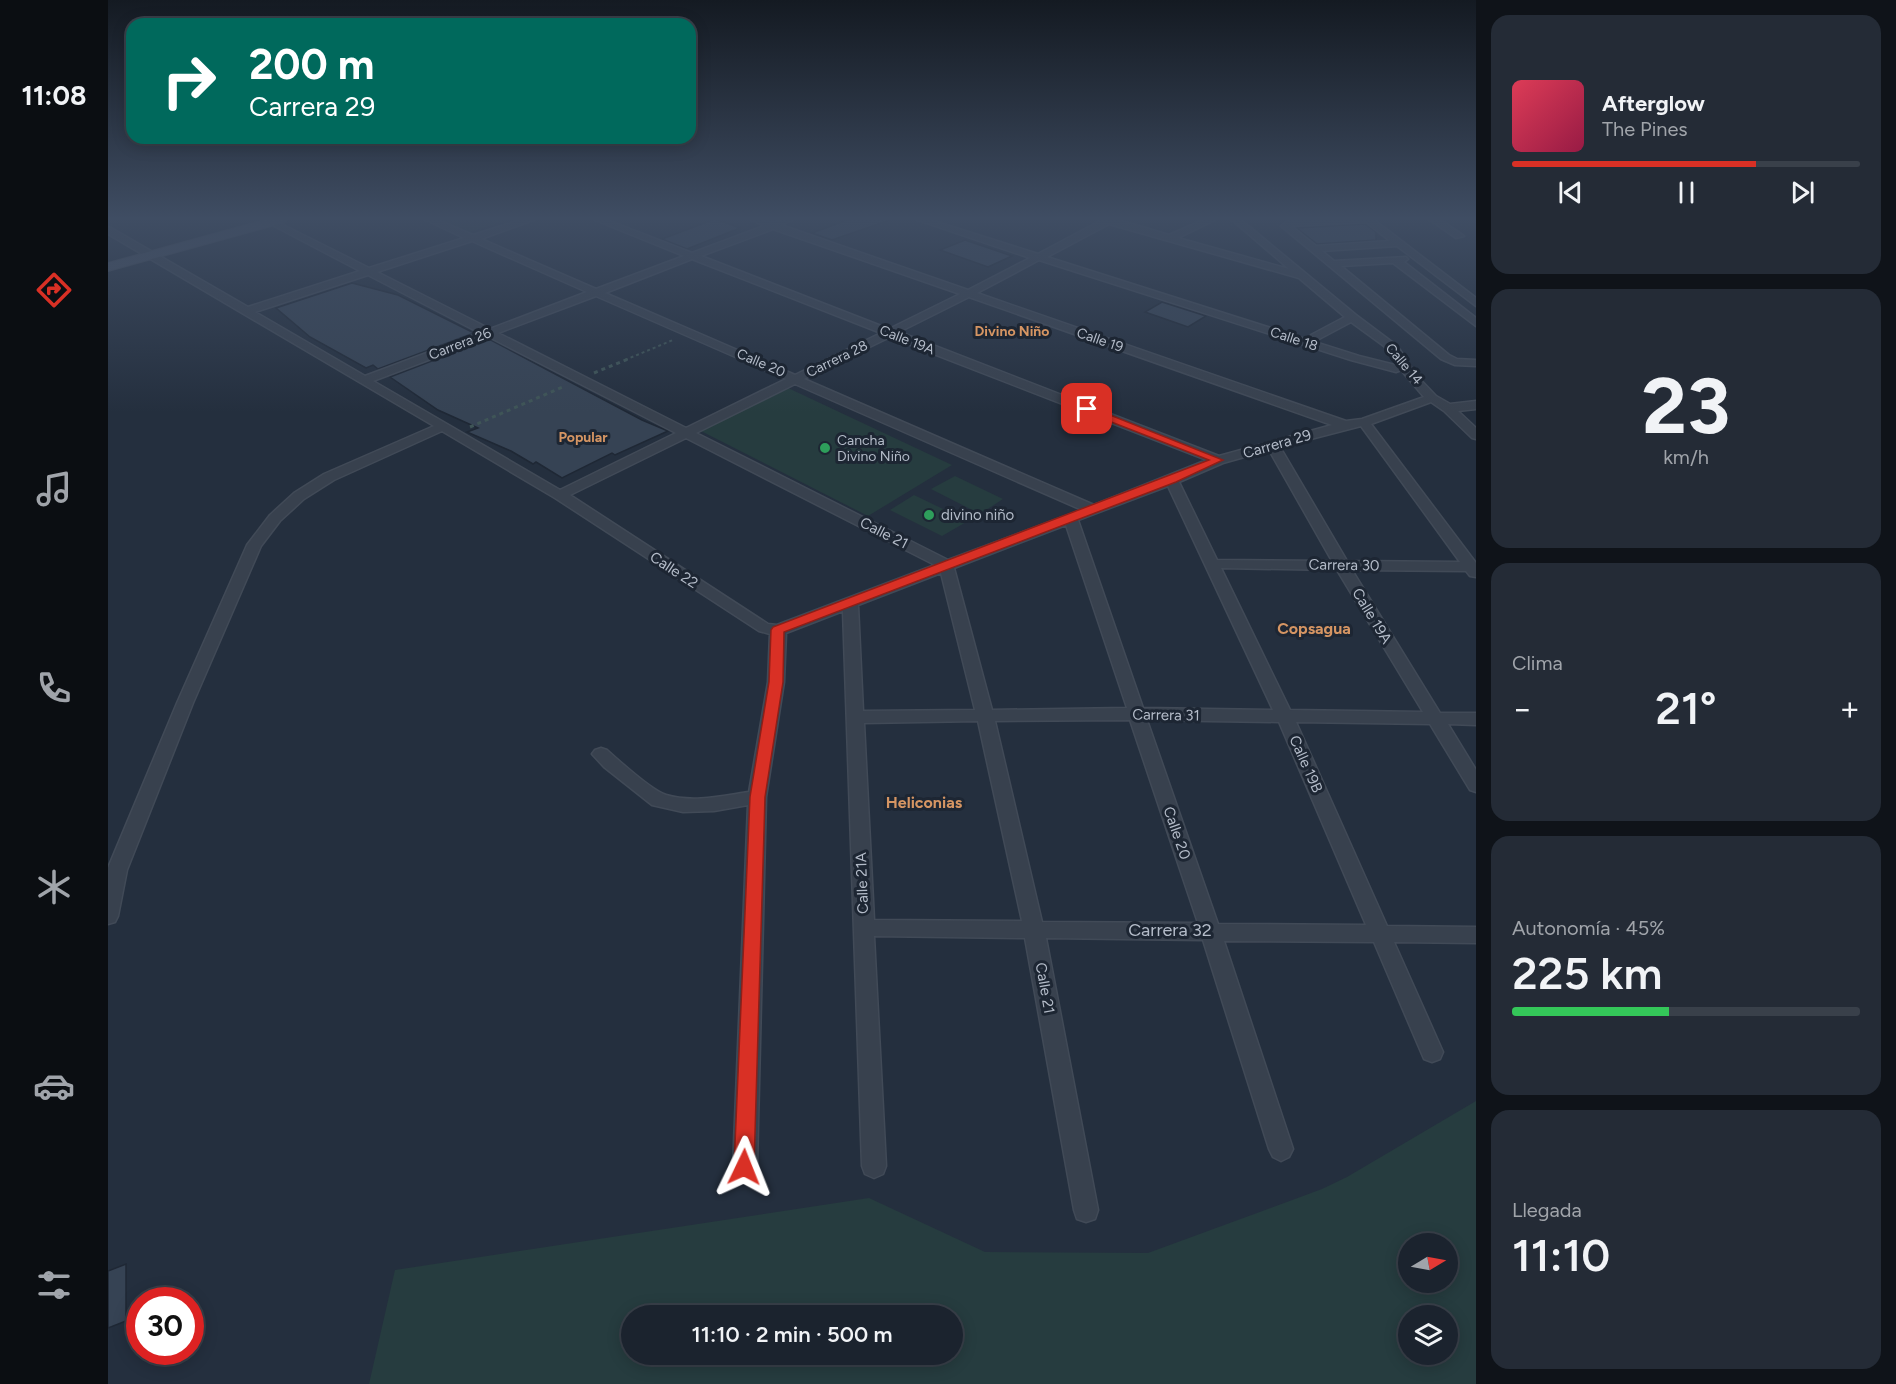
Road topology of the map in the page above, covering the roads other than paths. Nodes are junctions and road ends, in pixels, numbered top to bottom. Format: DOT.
graph roads {
  1 [pos="198,284"];
  2 [pos="334,284"];
  3 [pos="394,284"];
  4 [pos="580,284"];
  5 [pos="617,284"];
  6 [pos="761,284"];
  7 [pos="938,284"];
  8 [pos="988,284"];
  9 [pos="1130,284"];
  10 [pos="1138,284"];
  11 [pos="1312,284"];
  12 [pos="1357,284"];
  13 [pos="1426,284"];
  14 [pos="1450,284"];
  15 [pos="1476,288"];
  16 [pos="1457,289"];
  17 [pos="597,291"];
  18 [pos="968,294"];
  19 [pos="1476,303"];
  20 [pos="247,311"];
  21 [pos="1352,316"];
  22 [pos="1476,323"];
  23 [pos="490,332"];
  24 [pos="890,333"];
  25 [pos="1315,337"];
  26 [pos="1476,363"];
  27 [pos="1396,369"];
  28 [pos="1411,377"];
  29 [pos="798,378"];
  30 [pos="365,380"];
  31 [pos="1432,398"];
  32 [pos="1476,405"];
  33 [pos="1448,408"];
  34 [pos="1364,422"];
  35 [pos="1345,425"];
  36 [pos="444,426"];
  37 [pos="689,434"];
  38 [pos="1476,435"];
  39 [pos="1273,445"];
  40 [pos="1218,460"];
  41 [pos="1172,480"];
  42 [pos="560,495"];
  43 [pos="1092,509"];
  44 [pos="1071,519"];
  45 [pos="1212,564"];
  46 [pos="1341,564"];
  47 [pos="946,565"];
  48 [pos="1474,569"];
  49 [pos="850,601"];
  50 [pos="778,630"];
  51 [pos="985,714"];
  52 [pos="1137,714"];
  53 [pos="855,717"];
  54 [pos="1285,717"];
  55 [pos="1433,718"];
  56 [pos="1476,719"];
  57 [pos="601,754"];
  58 [pos="1476,785"];
  59 [pos="758,797"];
  60 [pos="108,916"];
  61 [pos="864,928"];
  62 [pos="1210,930"];
  63 [pos="1034,931"];
  64 [pos="1380,933"];
  65 [pos="1476,935"];
  66 [pos="1432,1052"];
  67 [pos="1281,1149"];
  68 [pos="874,1166"];
  69 [pos="744,1167"];
  70 [pos="1086,1210"];
  1 -- 20 [label="street, Calle 22"];
  2 -- 20 [label="street"];
  3 -- 23 [label="street, Calle 21"];
  4 -- 17 [label="street, Calle 20"];
  5 -- 17 [label="street, Carrera 26"];
  6 -- 24 [label="street, Calle 19A"];
  7 -- 18 [label="street, Calle 19"];
  8 -- 18 [label="street, Carrera 28"];
  9 -- 27 [label="street, Calle 18"];
  10 -- 25 [label="street, Calle 18"];
  11 -- 21 [label="street, Calle 14"];
  12 -- 26 [label="street"];
  13 -- 22 [label="street"];
  14 -- 16 [label="street"];
  15 -- 16 [label="street"];
  16 -- 19 [label="street"];
  17 -- 23 [label="street, Carrera 26"];
  17 -- 29 [label="street, Calle 20"];
  18 -- 24 [label="street, Carrera 28"];
  18 -- 35 [label="street, Calle 19"];
  20 -- 30 [label="street, Calle 22"];
  21 -- 25 [label="street"];
  21 -- 28 [label="street, Calle 14"];
  23 -- 30 [label="street, Carrera 26"];
  23 -- 37 [label="street, Calle 21"];
  24 -- 29 [label="street, Carrera 28"];
  24 -- 40 [label="street, Calle 19A"];
  25 -- 27 [label="street, Calle 18"];
  27 -- 28 [label="street, Calle 18"];
  28 -- 31 [label="street, Calle 14"];
  29 -- 37 [label="street, Carrera 28"];
  29 -- 43 [label="street, Calle 20"];
  30 -- 36 [label="street, Calle 22"];
  31 -- 33 [label="street"];
  31 -- 34 [label="street, Carrera 29"];
  32 -- 33 [label="street"];
  33 -- 38 [label="street"];
  34 -- 35 [label="street, Carrera 29"];
  34 -- 48 [label="street"];
  35 -- 39 [label="street, Carrera 29"];
  36 -- 42 [label="street, Calle 22"];
  36 -- 60 [label="street"];
  37 -- 42 [label="street, Carrera 28"];
  37 -- 47 [label="street, Calle 21"];
  39 -- 40 [label="street, Carrera 29"];
  39 -- 46 [label="street, Calle 19A"];
  40 -- 41 [label="street, Carrera 29"];
  41 -- 43 [label="street, Carrera 29"];
  41 -- 45 [label="street, Calle 19B"];
  42 -- 50 [label="street, Calle 22"];
  43 -- 44 [label="street, Carrera 29"];
  44 -- 47 [label="street, Carrera 29"];
  44 -- 52 [label="street, Calle 20"];
  45 -- 46 [label="street, Carrera 30"];
  45 -- 54 [label="street, Calle 19B"];
  46 -- 48 [label="street, Carrera 30"];
  46 -- 55 [label="street, Calle 19A"];
  47 -- 49 [label="street, Carrera 29"];
  47 -- 51 [label="street, Calle 21"];
  49 -- 50 [label="street, Carrera 29"];
  49 -- 53 [label="street, Calle 21A"];
  50 -- 59 [label="street"];
  51 -- 52 [label="street, Carrera 31"];
  51 -- 53 [label="street, Carrera 31"];
  51 -- 63 [label="street, Calle 21"];
  52 -- 54 [label="street, Carrera 31"];
  52 -- 62 [label="street, Calle 20"];
  53 -- 61 [label="street, Calle 21A"];
  54 -- 55 [label="street, Carrera 31"];
  54 -- 64 [label="street, Calle 19B"];
  55 -- 56 [label="street, Carrera 31"];
  55 -- 58 [label="street, Calle 19A"];
  57 -- 59 [label="street"];
  59 -- 69 [label="street"];
  61 -- 63 [label="street, Carrera 32"];
  61 -- 68 [label="street, Calle 21A"];
  62 -- 63 [label="street, Carrera 32"];
  62 -- 64 [label="street, Carrera 32"];
  62 -- 67 [label="street, Calle 20"];
  63 -- 70 [label="street, Calle 21"];
  64 -- 65 [label="street, Carrera 32"];
  64 -- 66 [label="street, Calle 19B"];
}
